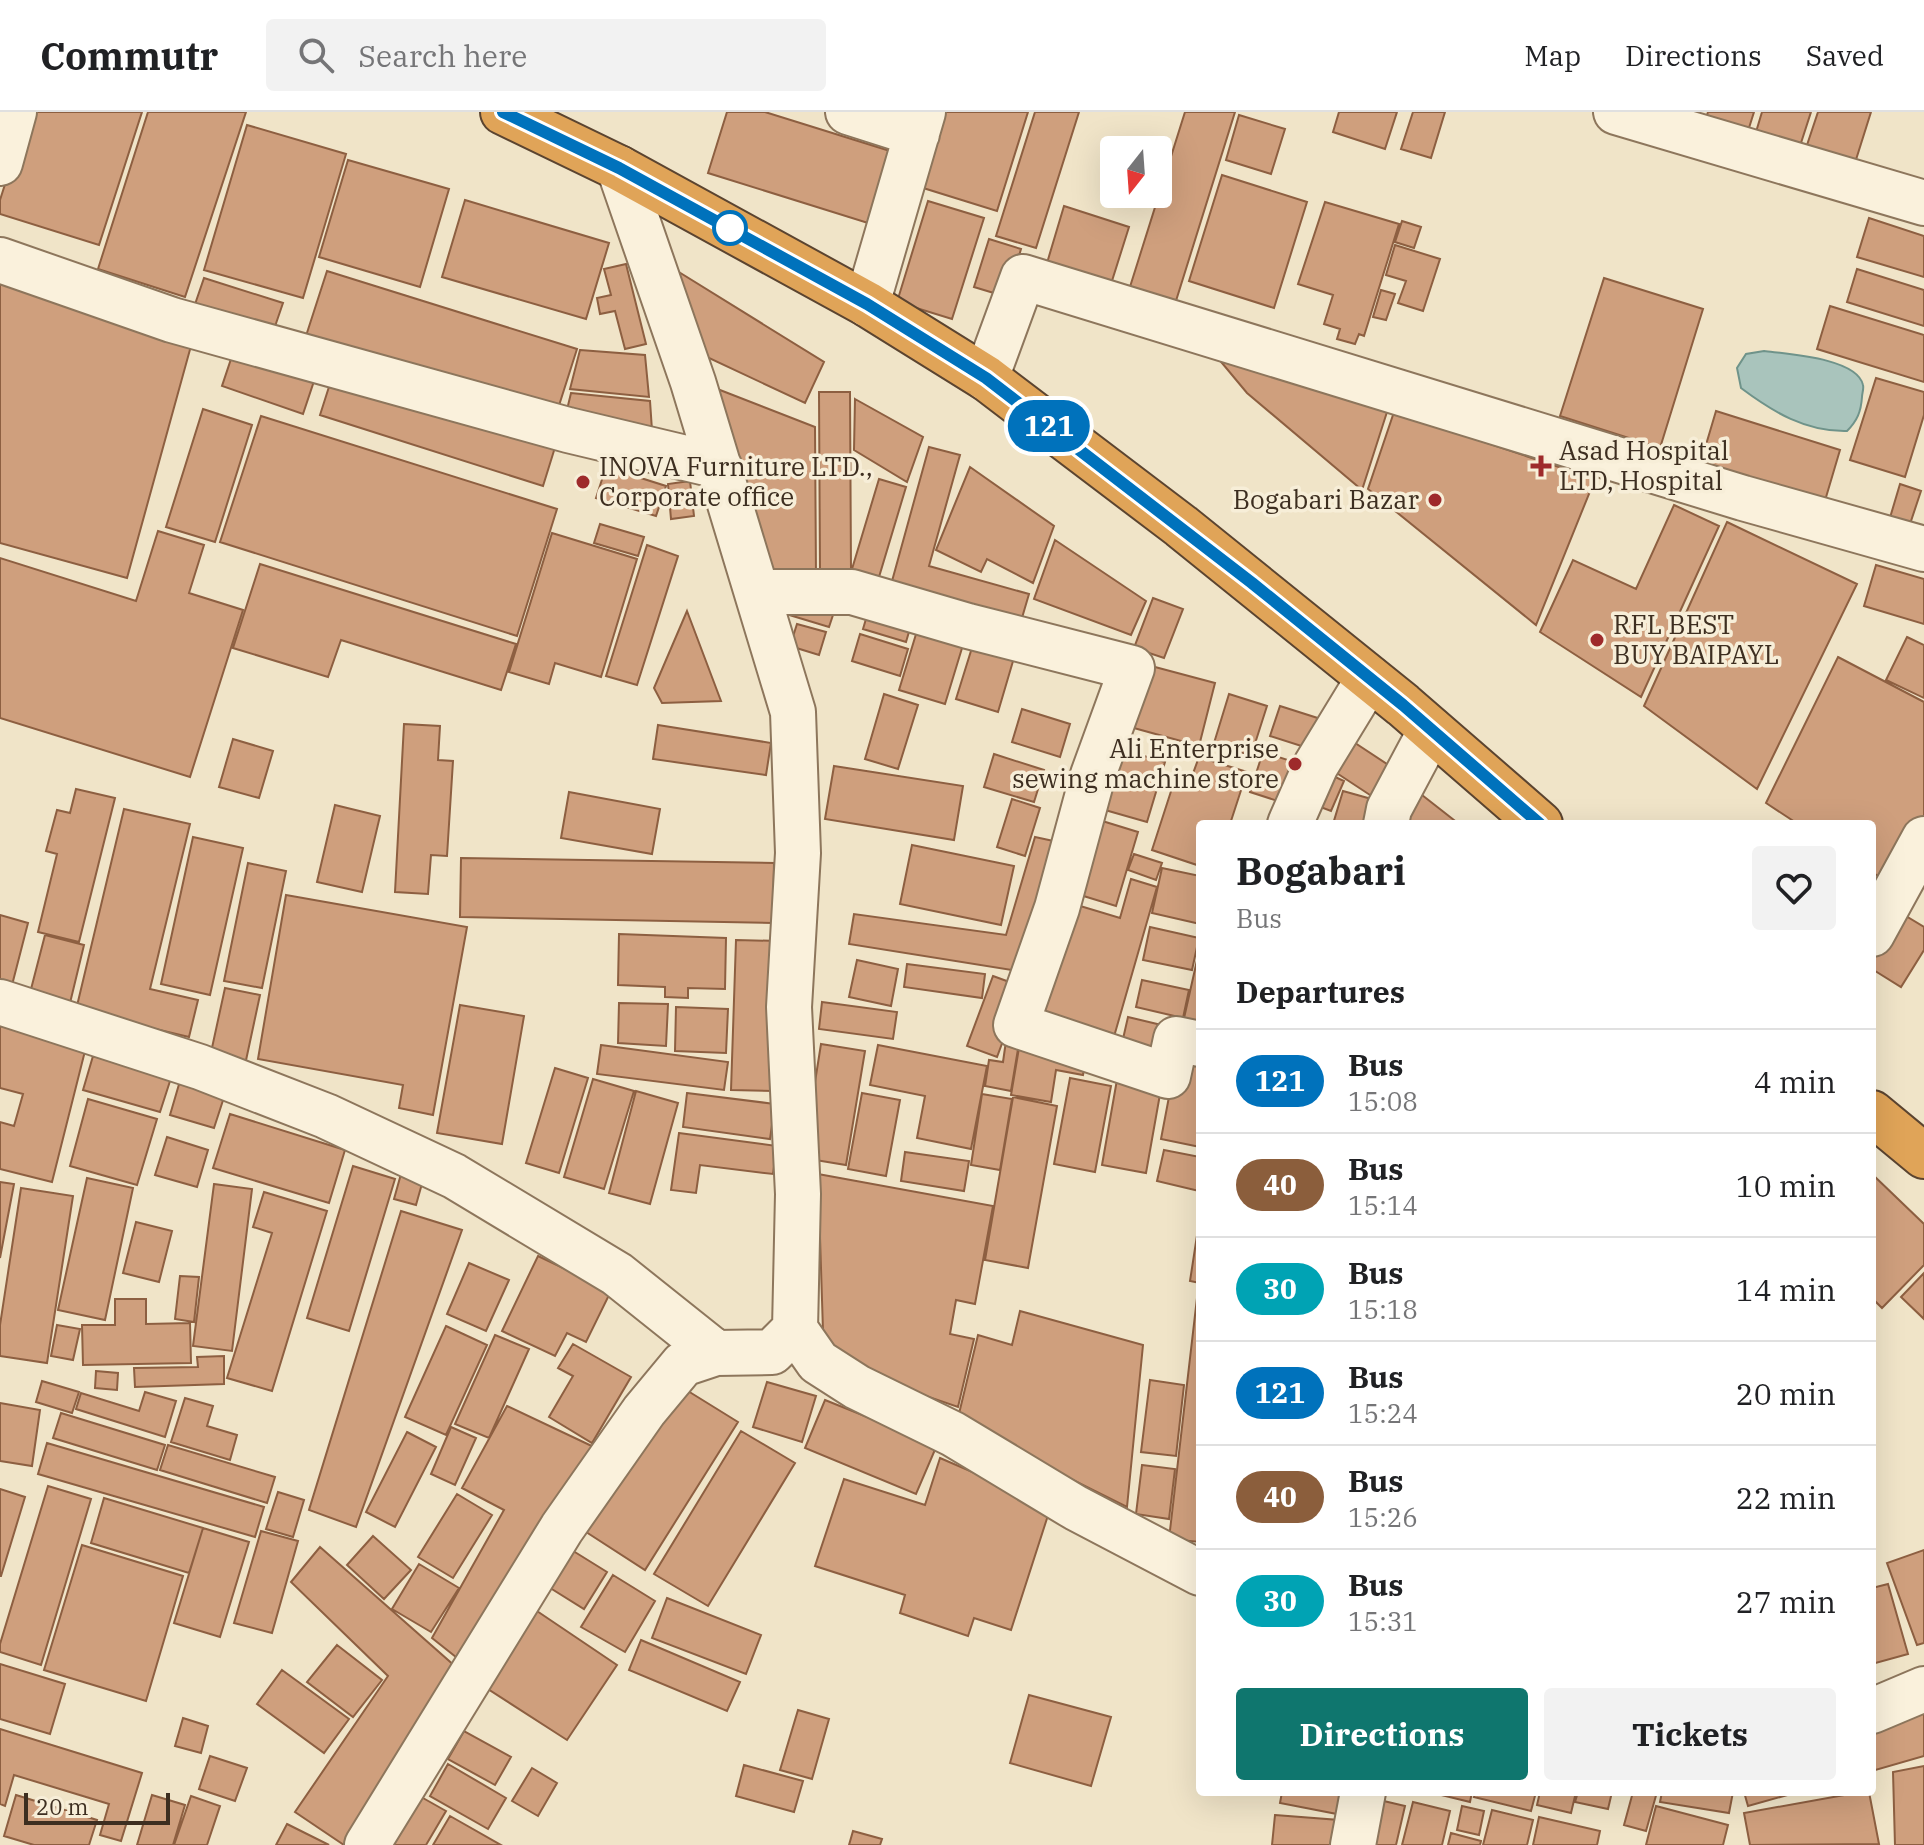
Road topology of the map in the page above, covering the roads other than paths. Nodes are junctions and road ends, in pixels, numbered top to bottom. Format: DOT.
graph roads {
  1 [pos="14,112"];
  2 [pos="848,112"];
  3 [pos="1616,112"];
  4 [pos="526,117"];
  5 [pos="1680,121"];
  6 [pos="920,123"];
  7 [pos="0,163"];
  8 [pos="619,168"];
  9 [pos="1924,203"];
  10 [pos="0,260"];
  11 [pos="867,304"];
  12 [pos="986,378"];
  13 [pos="719,466"];
  14 [pos="1924,549"];
  15 [pos="757,592"];
  16 [pos="1369,678"];
  17 [pos="1431,730"];
  18 [pos="1292,820"];
  19 [pos="1387,820"];
  20 [pos="1535,820"];
  21 [pos="1924,839"];
  22 [pos="1876,927"];
  23 [pos="0,1002"];
  24 [pos="1196,1043"];
  25 [pos="1876,1116"];
  26 [pos="1924,1156"];
  27 [pos="795,1329"];
  28 [pos="716,1353"];
  29 [pos="1196,1571"];
  30 [pos="1924,1689"];
  31 [pos="1876,1709"];
  32 [pos="1362,1796"];
  33 [pos="367,1845"];
  34 [pos="1353,1845"];
  1 -- 7 [label="street"];
  2 -- 6 [label="street"];
  3 -- 5 [label="street"];
  4 -- 8 [label="highway"];
  5 -- 9 [label="street"];
  6 -- 11 [label="street"];
  8 -- 11 [label="highway"];
  8 -- 13 [label="street"];
  10 -- 13 [label="street"];
  11 -- 12 [label="highway"];
  12 -- 14 [label="street"];
  12 -- 16 [label="highway"];
  13 -- 15 [label="street"];
  15 -- 24 [label="street"];
  15 -- 27 [label="street"];
  16 -- 17 [label="highway"];
  16 -- 18 [label="street"];
  17 -- 19 [label="street"];
  17 -- 20 [label="highway"];
  21 -- 22 [label="street"];
  23 -- 28 [label="street"];
  25 -- 26 [label="highway"];
  27 -- 28 [label="street"];
  27 -- 29 [label="street"];
  28 -- 33 [label="street"];
  30 -- 31 [label="street"];
  32 -- 34 [label="street"];
}
